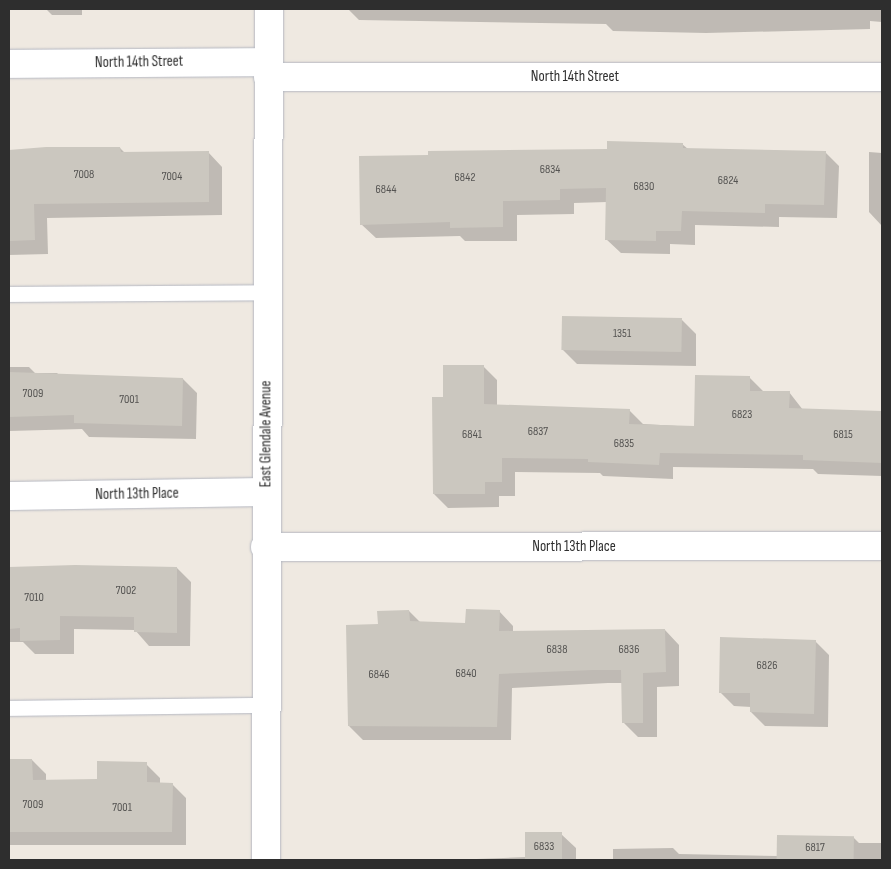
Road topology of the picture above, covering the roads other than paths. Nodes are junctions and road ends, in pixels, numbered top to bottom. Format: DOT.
graph roads {
  1 [pos="269,9"];
  2 [pos="9,64"];
  3 [pos="268,69"];
  4 [pos="882,77"];
  5 [pos="267,292"];
  6 [pos="9,294"];
  7 [pos="265,492"];
  8 [pos="9,496"];
  9 [pos="882,546"];
  10 [pos="265,547"];
  11 [pos="265,705"];
  12 [pos="9,708"];
  13 [pos="266,860"];
  1 -- 3 [label="street, East Glendale Avenue"];
  2 -- 3 [label="street, North 14th Street"];
  3 -- 4 [label="street, North 14th Street"];
  3 -- 5 [label="street, East Glendale Avenue"];
  5 -- 6 [label="lane"];
  5 -- 7 [label="street, East Glendale Avenue"];
  7 -- 8 [label="street, North 13th Place"];
  7 -- 10 [label="street, East Glendale Avenue"];
  9 -- 10 [label="street, North 13th Place"];
  10 -- 11 [label="street, East Glendale Avenue"];
  11 -- 12 [label="lane"];
  11 -- 13 [label="street, East Glendale Avenue"];
}
